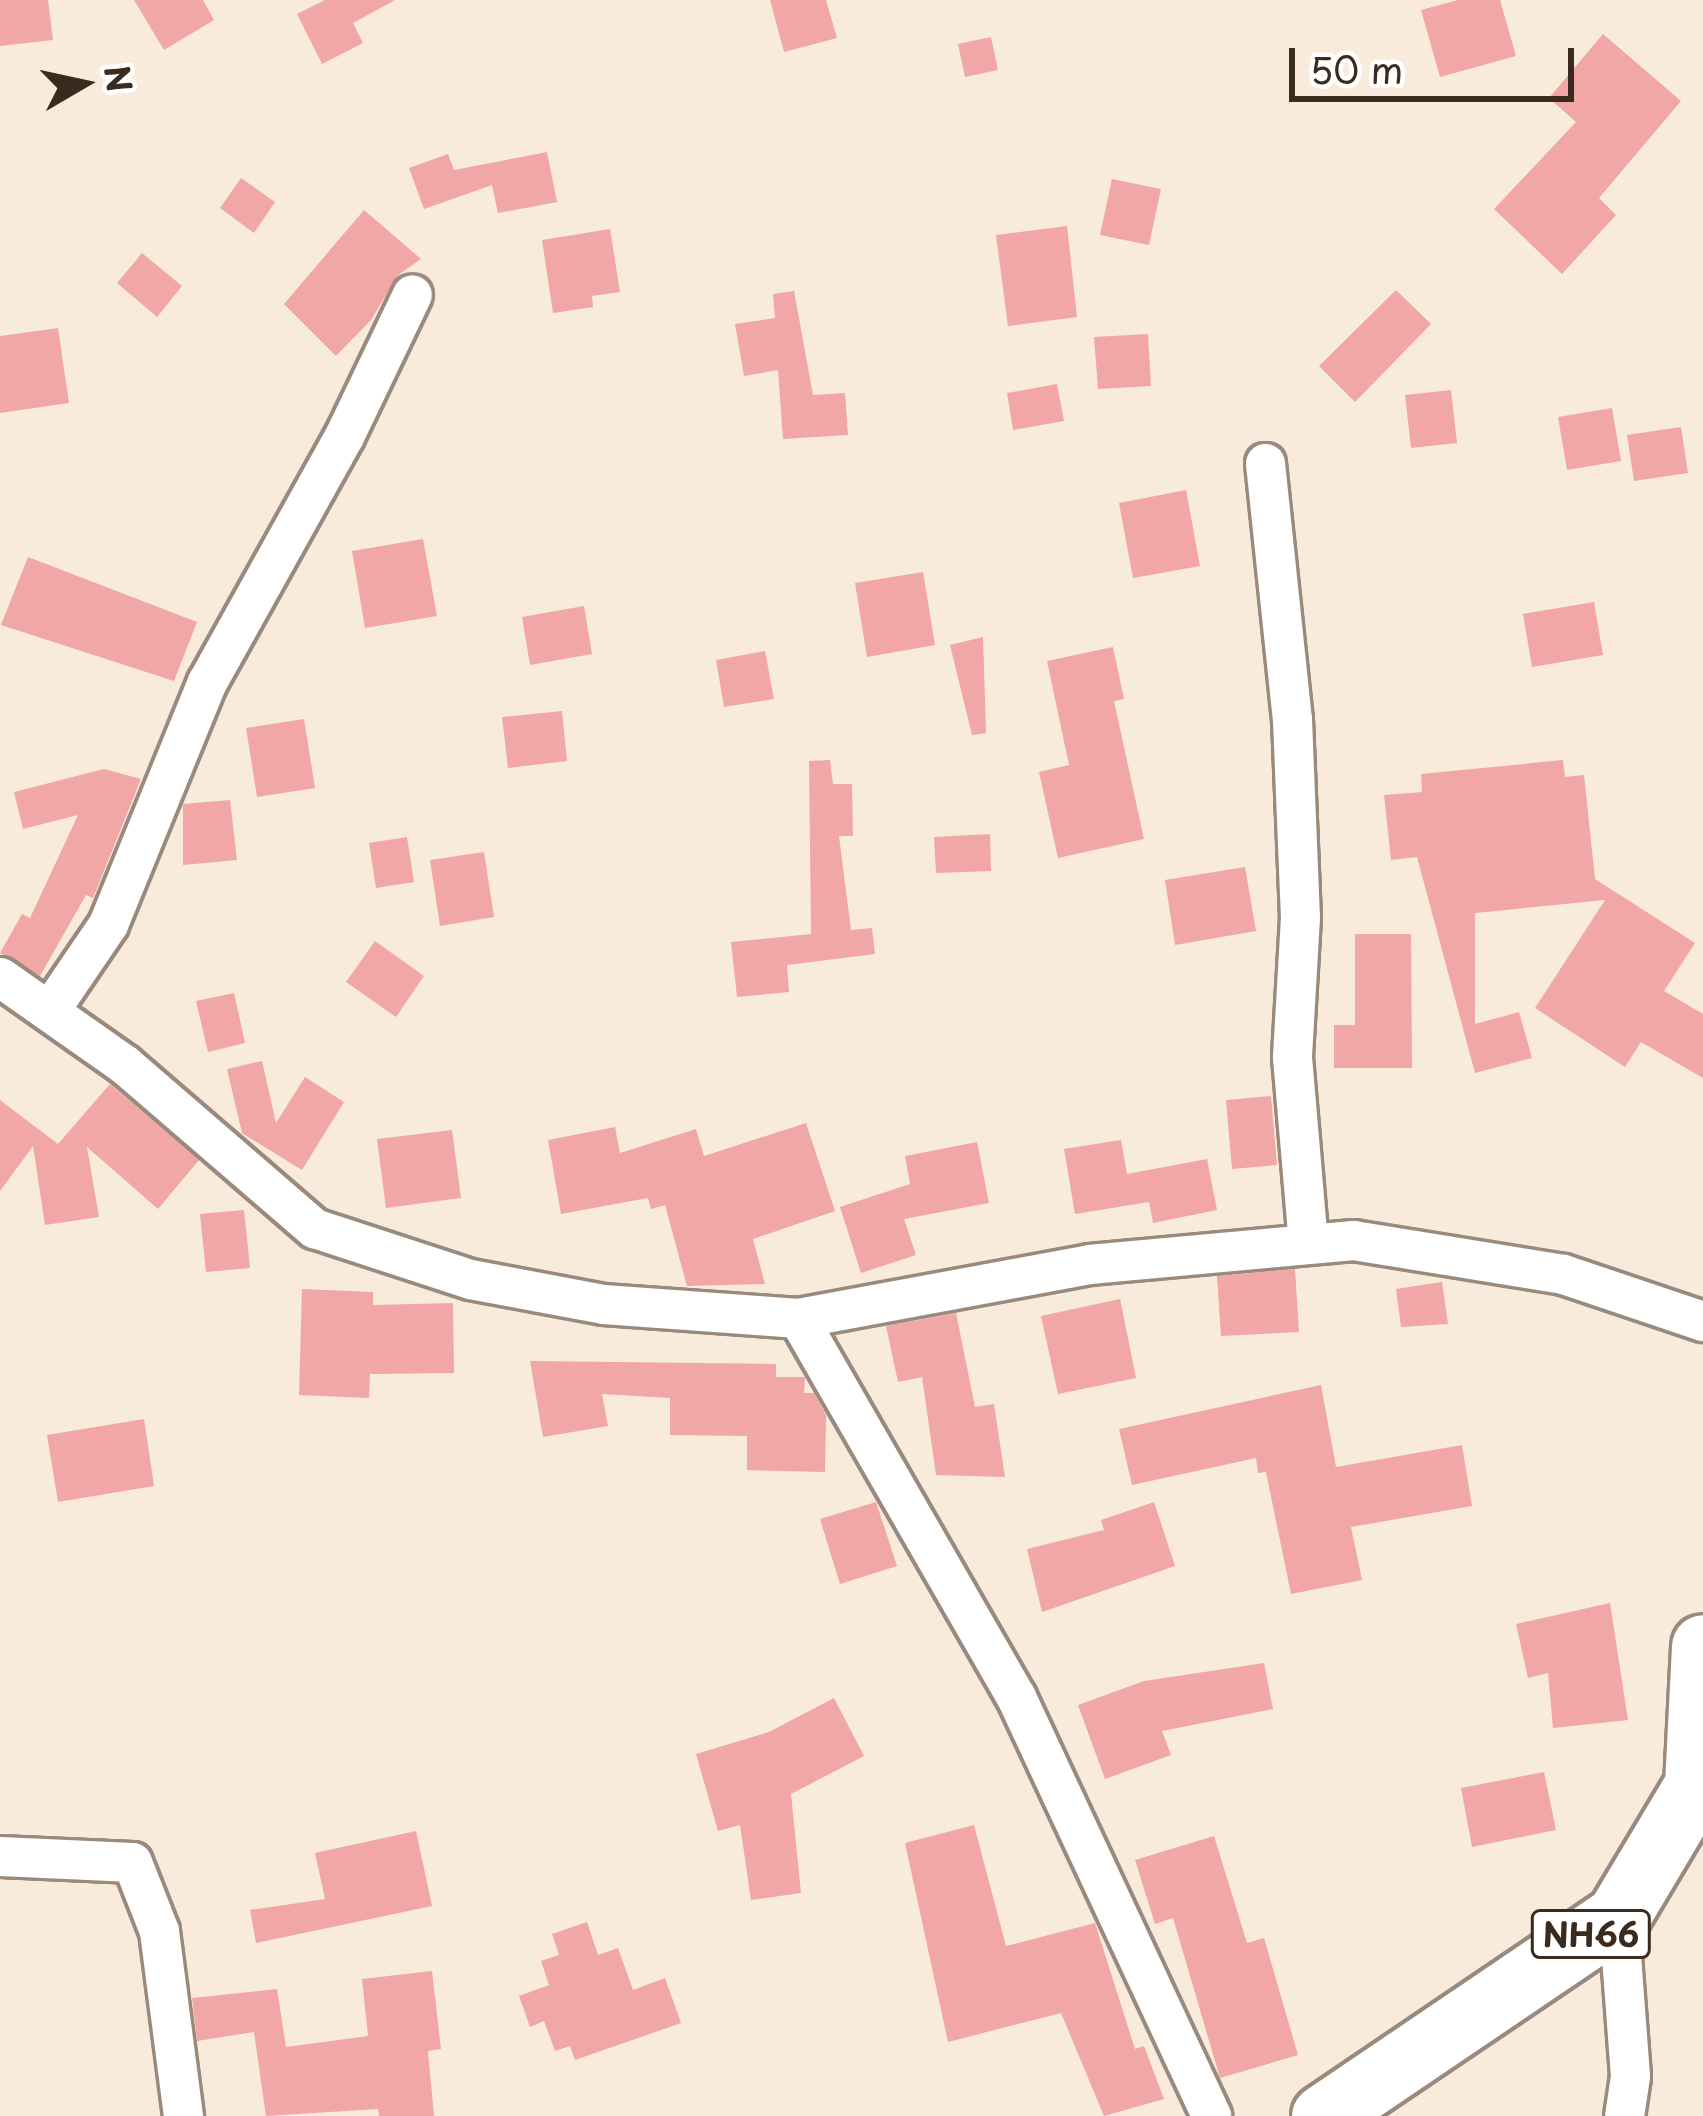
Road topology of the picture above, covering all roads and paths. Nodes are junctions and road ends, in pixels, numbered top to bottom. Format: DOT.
graph roads {
  1 [pos="412,294"];
  2 [pos="1265,463"];
  3 [pos="0,977"];
  4 [pos="51,1008"];
  5 [pos="1308,1243"];
  6 [pos="797,1318"];
  7 [pos="1703,1321"];
  8 [pos="1703,1646"];
  9 [pos="0,1856"];
  10 [pos="1618,1916"];
  11 [pos="183,2116"];
  12 [pos="1211,2116"];
  13 [pos="1323,2116"];
  14 [pos="1624,2116"];
  1 -- 4 [label="street"];
  2 -- 5 [label="street"];
  3 -- 4 [label="street"];
  4 -- 6 [label="street"];
  5 -- 6 [label="street"];
  5 -- 7 [label="street"];
  6 -- 12 [label="street"];
  8 -- 10 [label="main road, NH66"];
  9 -- 11 [label="street"];
  10 -- 13 [label="main road, NH66"];
  10 -- 14 [label="street"];
}
